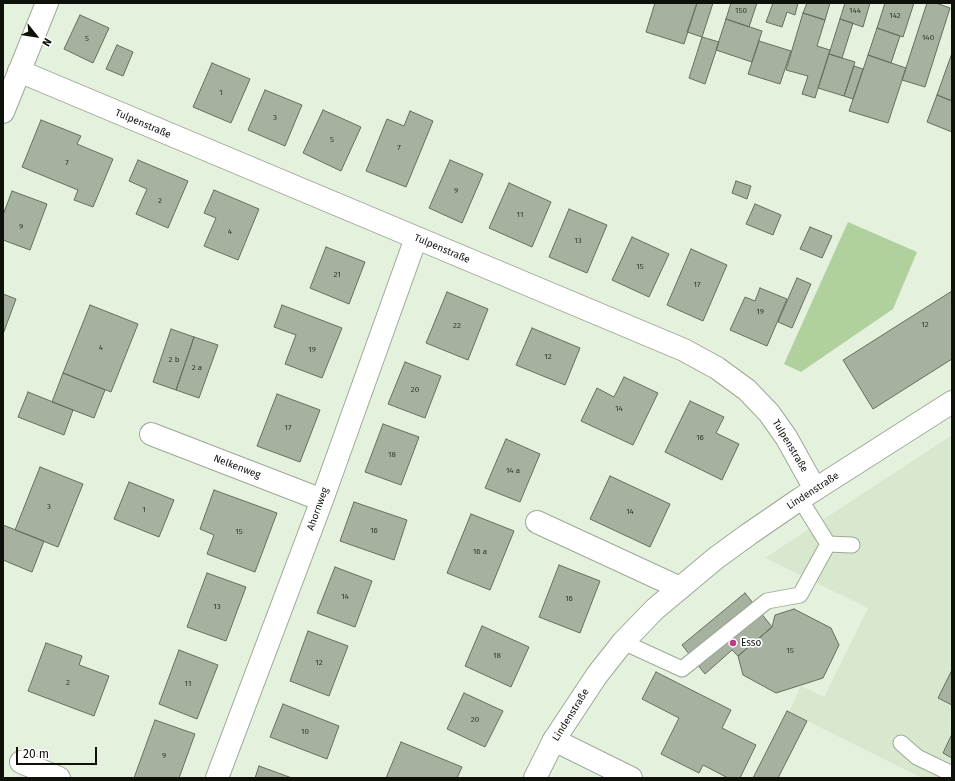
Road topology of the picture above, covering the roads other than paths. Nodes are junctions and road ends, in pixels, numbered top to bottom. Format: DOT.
graph roads {
  1 [pos="47,3"];
  2 [pos="19,71"];
  3 [pos="3,112"];
  4 [pos="416,238"];
  5 [pos="952,402"];
  6 [pos="151,434"];
  7 [pos="808,494"];
  8 [pos="322,500"];
  9 [pos="537,522"];
  10 [pos="828,544"];
  11 [pos="852,545"];
  12 [pos="680,588"];
  13 [pos="624,642"];
  14 [pos="554,740"];
  15 [pos="901,743"];
  16 [pos="21,762"];
  17 [pos="952,774"];
  18 [pos="59,778"];
  19 [pos="217,778"];
  20 [pos="536,778"];
  21 [pos="631,778"];
  1 -- 2 [label="street"];
  2 -- 3 [label="street"];
  2 -- 4 [label="street, Tulpenstraße"];
  4 -- 7 [label="street, Tulpenstraße"];
  4 -- 8 [label="street, Ahornweg"];
  5 -- 7 [label="street, Lindenstraße"];
  6 -- 8 [label="street, Nelkenweg"];
  7 -- 10 [label="lane"];
  7 -- 12 [label="street, Lindenstraße"];
  8 -- 19 [label="street, Ahornweg"];
  9 -- 12 [label="street"];
  10 -- 11 [label="lane"];
  10 -- 13 [label="lane"];
  12 -- 13 [label="street, Lindenstraße"];
  13 -- 14 [label="street, Lindenstraße"];
  14 -- 20 [label="street, Lindenstraße"];
  14 -- 21 [label="street"];
  15 -- 17 [label="lane"];
  16 -- 18 [label="street"];
}
